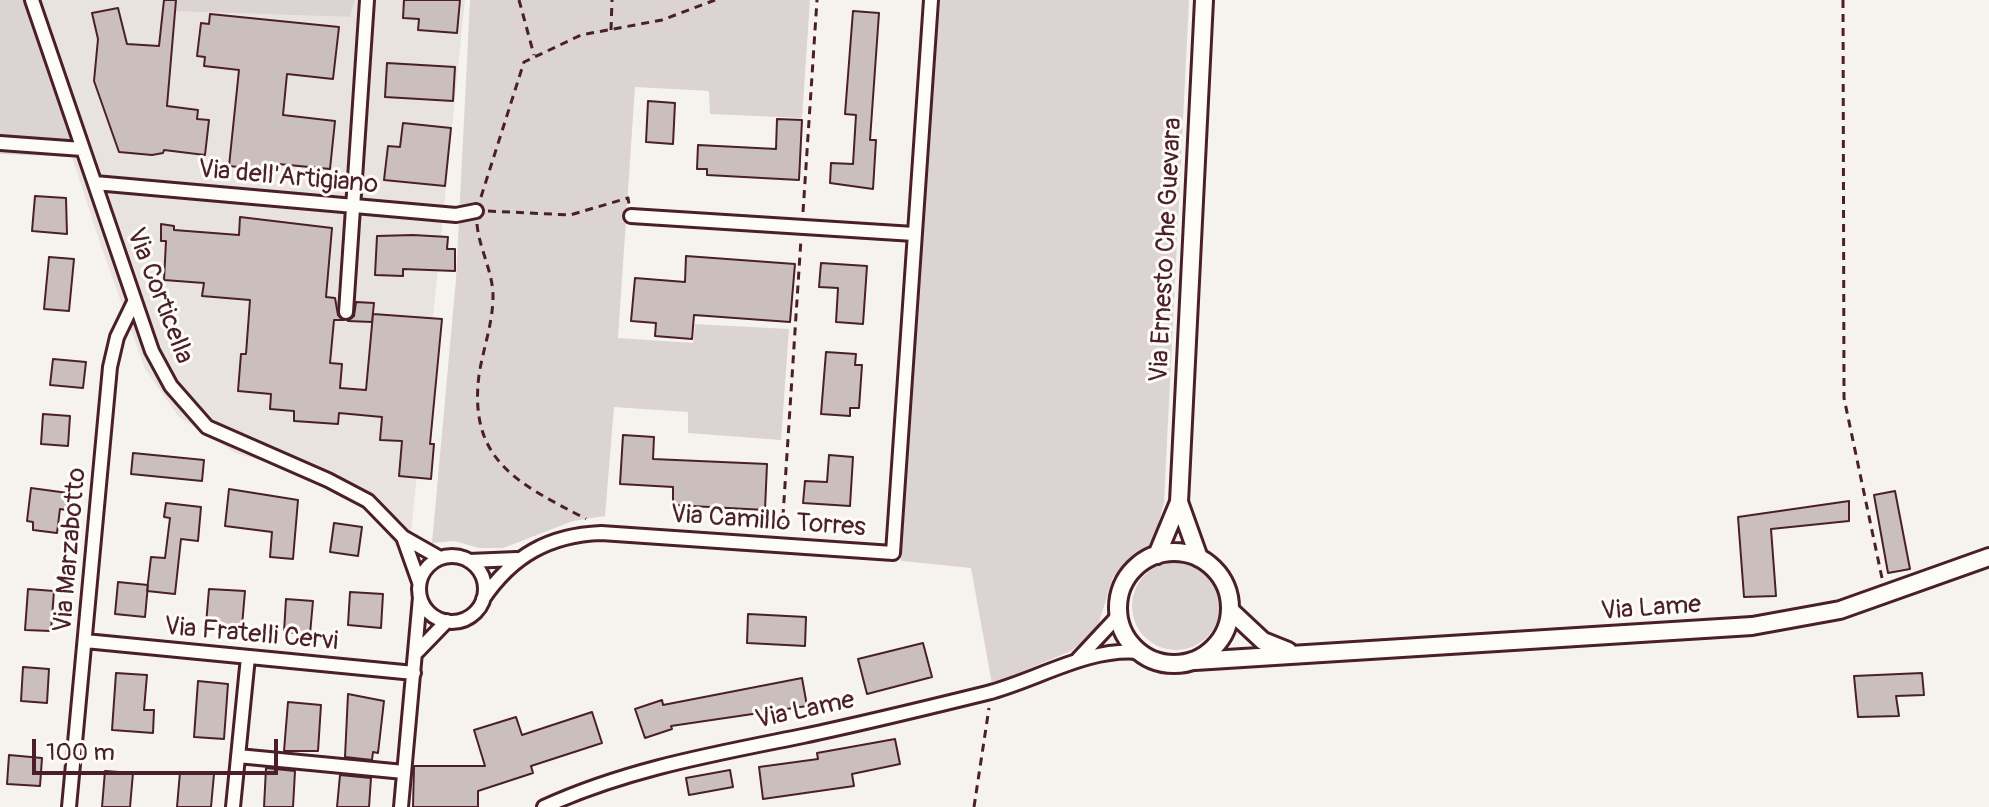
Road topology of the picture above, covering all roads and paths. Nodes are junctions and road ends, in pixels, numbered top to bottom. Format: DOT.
graph roads {
  1 [pos="32,0"];
  2 [pos="367,0"];
  3 [pos="519,0"];
  4 [pos="612,0"];
  5 [pos="715,0"];
  6 [pos="817,0"];
  7 [pos="931,0"];
  8 [pos="1204,0"];
  9 [pos="1843,0"];
  10 [pos="611,30"];
  11 [pos="534,55"];
  12 [pos="0,143"];
  13 [pos="82,149"];
  14 [pos="95,183"];
  15 [pos="355,206"];
  16 [pos="476,211"];
  17 [pos="631,216"];
  18 [pos="802,227"];
  19 [pos="914,234"];
  20 [pos="134,302"];
  21 [pos="346,312"];
  22 [pos="1179,502"];
  23 [pos="601,533"];
  24 [pos="403,537"];
  25 [pos="781,545"];
  26 [pos="1157,555"];
  27 [pos="1989,557"];
  28 [pos="440,558"];
  29 [pos="1199,558"];
  30 [pos="517,559"];
  31 [pos="469,561"];
  32 [pos="419,582"];
  33 [pos="1886,594"];
  34 [pos="420,597"];
  35 [pos="483,599"];
  36 [pos="1231,611"];
  37 [pos="1119,615"];
  38 [pos="447,621"];
  39 [pos="85,641"];
  40 [pos="417,652"];
  41 [pos="1139,652"];
  42 [pos="1306,655"];
  43 [pos="248,657"];
  44 [pos="1195,661"];
  45 [pos="1076,662"];
  46 [pos="414,673"];
  47 [pos="991,692"];
  48 [pos="238,756"];
  49 [pos="404,772"];
  50 [pos="69,807"];
  51 [pos="233,807"];
  52 [pos="401,807"];
  53 [pos="544,807"];
  54 [pos="974,807"];
  1 -- 13 [label="street, Via Corticella"];
  2 -- 15 [label="street"];
  3 -- 11 [label="path"];
  4 -- 10 [label="path"];
  5 -- 10 [label="path"];
  6 -- 18 [label="path"];
  7 -- 19 [label="street, Via Camillo Torres"];
  8 -- 22 [label="street, Via Ernesto Che Guevara"];
  9 -- 33 [label="path"];
  10 -- 11 [label="path"];
  11 -- 16 [label="path"];
  12 -- 13 [label="street"];
  13 -- 14 [label="street, Via Corticella"];
  14 -- 15 [label="street, Via dell'Artigiano"];
  14 -- 20 [label="street, Via Corticella"];
  15 -- 16 [label="street, Via dell'Artigiano"];
  15 -- 21 [label="street"];
  16 -- 17 [label="path"];
  16 -- 23 [label="path"];
  17 -- 18 [label="street"];
  18 -- 19 [label="street"];
  18 -- 25 [label="path"];
  19 -- 25 [label="street, Via Camillo Torres"];
  20 -- 24 [label="street, Via Corticella"];
  20 -- 39 [label="street, Via Marzabotto"];
  22 -- 26 [label="street, Via Ernesto Che Guevara"];
  22 -- 29 [label="street, Via Ernesto Che Guevara"];
  23 -- 25 [label="street, Via Camillo Torres"];
  23 -- 30 [label="street, Via Camillo Torres"];
  24 -- 28 [label="street, Via Corticella"];
  24 -- 32 [label="street, Via Corticella"];
  26 -- 29 [label="street"];
  26 -- 37 [label="street"];
  27 -- 33 [label="street, Via Lame"];
  28 -- 31 [label="street, Via Corticella"];
  28 -- 32 [label="street"];
  29 -- 36 [label="street"];
  30 -- 31 [label="street, Via Camillo Torres"];
  30 -- 35 [label="street, Via Camillo Torres"];
  31 -- 35 [label="street"];
  32 -- 34 [label="street, Via Corticella"];
  33 -- 42 [label="street, Via Lame"];
  34 -- 38 [label="street"];
  34 -- 40 [label="street, Via Corticella"];
  35 -- 38 [label="street"];
  36 -- 42 [label="street, Via Lame"];
  36 -- 44 [label="street"];
  37 -- 41 [label="street"];
  37 -- 45 [label="street, Via Lame"];
  38 -- 40 [label="street"];
  39 -- 43 [label="street, Via Fratelli Cervi"];
  39 -- 50 [label="street, Via Marzabotto"];
  40 -- 46 [label="street, Via Corticella"];
  41 -- 44 [label="street"];
  41 -- 45 [label="street, Via Lame"];
  42 -- 44 [label="street, Via Lame"];
  43 -- 46 [label="street, Via Fratelli Cervi"];
  43 -- 48 [label="street"];
  45 -- 47 [label="street, Via Lame"];
  46 -- 49 [label="street, Via Corticella"];
  47 -- 53 [label="street, Via Lame"];
  47 -- 54 [label="path"];
  48 -- 49 [label="street"];
  48 -- 51 [label="street"];
  49 -- 52 [label="street, Via Corticella"];
}
